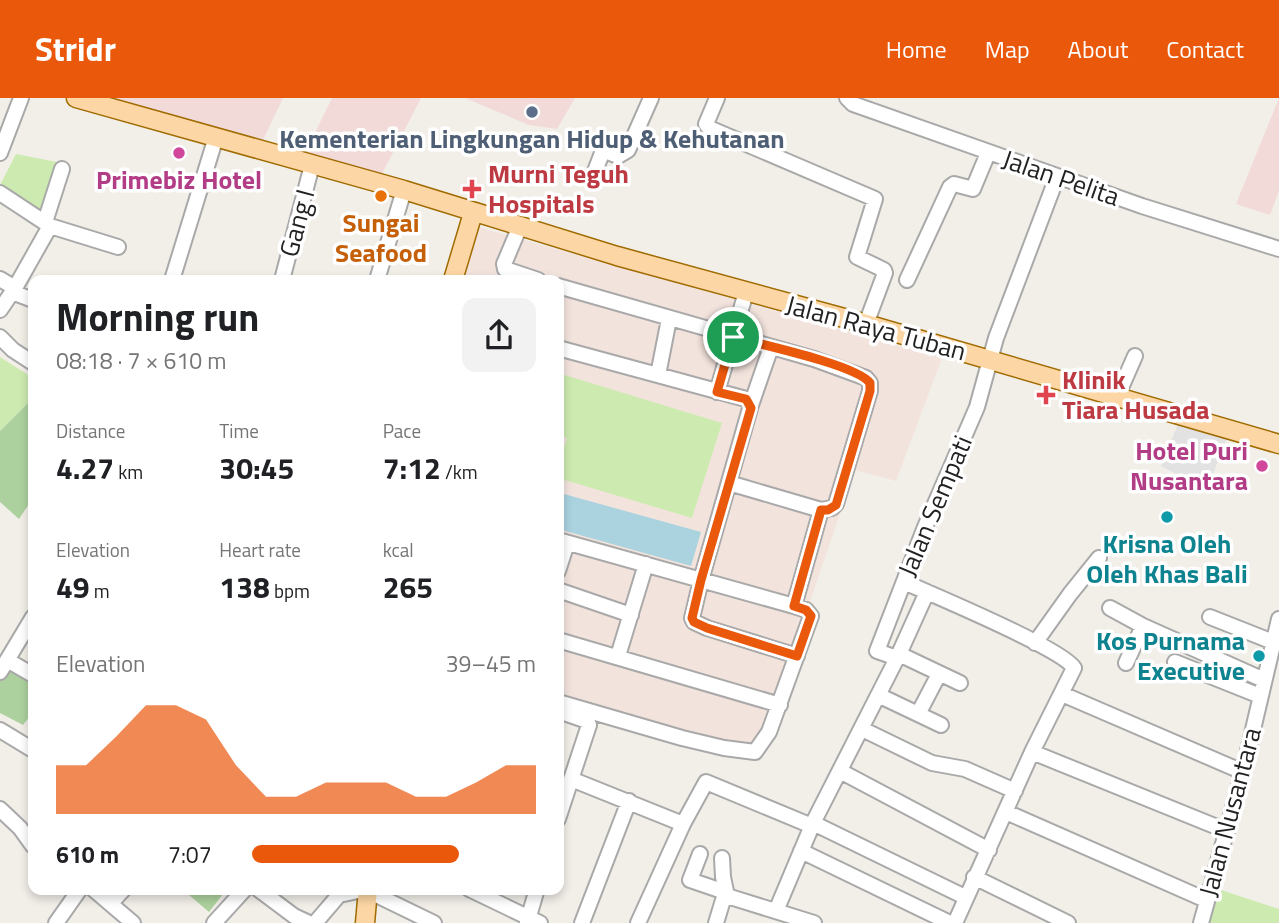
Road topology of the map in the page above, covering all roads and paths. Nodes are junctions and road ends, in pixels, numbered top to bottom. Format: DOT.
graph roads {
  1 [pos="21,98"];
  2 [pos="76,98"];
  3 [pos="652,98"];
  4 [pos="717,98"];
  5 [pos="847,98"];
  6 [pos="216,137"];
  7 [pos="0,153"];
  8 [pos="988,153"];
  9 [pos="312,165"];
  10 [pos="62,170"];
  11 [pos="1057,177"];
  12 [pos="592,179"];
  13 [pos="404,190"];
  14 [pos="0,193"];
  15 [pos="473,214"];
  16 [pos="47,224"];
  17 [pos="520,226"];
  18 [pos="118,247"];
  19 [pos="1279,249"];
  20 [pos="174,275"];
  21 [pos="283,275"];
  22 [pos="378,275"];
  23 [pos="455,275"];
  24 [pos="523,275"];
  25 [pos="0,279"];
  26 [pos="907,280"];
  27 [pos="564,288"];
  28 [pos="13,290"];
  29 [pos="746,292"];
  30 [pos="28,298"];
  31 [pos="0,310"];
  32 [pos="669,319"];
  33 [pos="866,324"];
  34 [pos="0,337"];
  35 [pos="733,337"];
  36 [pos="771,347"];
  37 [pos="564,350"];
  38 [pos="1135,356"];
  39 [pos="990,359"];
  40 [pos="28,360"];
  41 [pos="658,375"];
  42 [pos="717,392"];
  43 [pos="1117,397"];
  44 [pos="751,405"];
  45 [pos="1279,444"];
  46 [pos="729,483"];
  47 [pos="821,510"];
  48 [pos="564,542"];
  49 [pos="1099,558"];
  50 [pos="646,564"];
  51 [pos="701,580"];
  52 [pos="904,582"];
  53 [pos="564,592"];
  54 [pos="927,592"];
  55 [pos="794,606"];
  56 [pos="1110,608"];
  57 [pos="631,615"];
  58 [pos="1210,617"];
  59 [pos="1279,620"];
  60 [pos="28,625"];
  61 [pos="1143,626"];
  62 [pos="564,641"];
  63 [pos="1273,642"];
  64 [pos="1035,643"];
  65 [pos="618,656"];
  66 [pos="797,656"];
  67 [pos="898,656"];
  68 [pos="1175,662"];
  69 [pos="1126,663"];
  70 [pos="4,666"];
  71 [pos="28,673"];
  72 [pos="939,674"];
  73 [pos="1264,680"];
  74 [pos="960,683"];
  75 [pos="1062,694"];
  76 [pos="878,695"];
  77 [pos="1260,696"];
  78 [pos="564,705"];
  79 [pos="780,705"];
  80 [pos="564,712"];
  81 [pos="579,714"];
  82 [pos="918,714"];
  83 [pos="941,725"];
  84 [pos="862,729"];
  85 [pos="0,730"];
  86 [pos="28,747"];
  87 [pos="1032,752"];
  88 [pos="840,771"];
  89 [pos="1243,772"];
  90 [pos="571,779"];
  91 [pos="1014,790"];
  92 [pos="564,801"];
  93 [pos="629,801"];
  94 [pos="0,809"];
  95 [pos="1006,812"];
  96 [pos="683,824"];
  97 [pos="813,824"];
  98 [pos="1227,831"];
  99 [pos="28,839"];
  100 [pos="989,850"];
  101 [pos="801,851"];
  102 [pos="700,854"];
  103 [pos="722,858"];
  104 [pos="974,877"];
  105 [pos="726,894"];
  106 [pos="76,895"];
  107 [pos="100,895"];
  108 [pos="119,895"];
  109 [pos="240,895"];
  110 [pos="266,895"];
  111 [pos="333,895"];
  112 [pos="368,895"];
  113 [pos="378,895"];
  114 [pos="481,895"];
  115 [pos="536,895"];
  116 [pos="965,897"];
  117 [pos="1206,900"];
  118 [pos="111,904"];
  119 [pos="775,911"];
  120 [pos="532,921"];
  121 [pos="56,923"];
  122 [pos="133,923"];
  123 [pos="214,923"];
  124 [pos="309,923"];
  125 [pos="314,923"];
  126 [pos="365,923"];
  127 [pos="434,923"];
  128 [pos="582,923"];
  129 [pos="638,923"];
  130 [pos="716,923"];
  131 [pos="814,923"];
  132 [pos="952,923"];
  133 [pos="1068,923"];
  134 [pos="1200,923"];
  1 -- 7 [label="street"];
  2 -- 6 [label="main road, Jalan Raya Tuban"];
  3 -- 12 [label="street"];
  4 -- 33 [label="street"];
  5 -- 8 [label="street, Jalan Pelita"];
  6 -- 9 [label="main road, Jalan Raya Tuban"];
  6 -- 20 [label="street"];
  8 -- 11 [label="street, Jalan Pelita"];
  8 -- 26 [label="street"];
  9 -- 13 [label="main road, Jalan Raya Tuban"];
  9 -- 21 [label="street, Gang I"];
  10 -- 16 [label="street"];
  11 -- 19 [label="street, Jalan Pelita"];
  11 -- 39 [label="street, Jalan Sempati"];
  13 -- 15 [label="main road, Jalan Raya Tuban"];
  13 -- 22 [label="street"];
  14 -- 16 [label="street"];
  15 -- 17 [label="main road, Jalan Raya Tuban"];
  15 -- 23 [label="main road"];
  16 -- 18 [label="street"];
  16 -- 28 [label="street"];
  17 -- 24 [label="street"];
  17 -- 29 [label="main road, Jalan Raya Tuban"];
  25 -- 28 [label="street"];
  27 -- 32 [label="street"];
  28 -- 30 [label="street"];
  28 -- 31 [label="street"];
  29 -- 33 [label="main road, Jalan Raya Tuban"];
  29 -- 35 [label="street"];
  32 -- 35 [label="street"];
  32 -- 41 [label="street"];
  33 -- 39 [label="main road, Jalan Raya Tuban"];
  34 -- 40 [label="street"];
  35 -- 36 [label="street"];
  35 -- 42 [label="street"];
  36 -- 44 [label="street"];
  36 -- 47 [label="street"];
  37 -- 41 [label="street"];
  38 -- 43 [label="street"];
  39 -- 43 [label="main road, Jalan Raya Tuban"];
  39 -- 52 [label="street, Jalan Sempati"];
  41 -- 42 [label="street"];
  42 -- 44 [label="street"];
  43 -- 45 [label="main road, Jalan Raya Tuban"];
  44 -- 46 [label="street"];
  46 -- 47 [label="street"];
  46 -- 51 [label="street"];
  47 -- 55 [label="street"];
  48 -- 50 [label="street"];
  49 -- 64 [label="street"];
  50 -- 51 [label="street"];
  50 -- 57 [label="street"];
  51 -- 55 [label="street"];
  51 -- 66 [label="street"];
  52 -- 54 [label="street"];
  52 -- 67 [label="street, Jalan Sempati"];
  53 -- 57 [label="street"];
  54 -- 64 [label="street"];
  54 -- 67 [label="street"];
  55 -- 66 [label="street"];
  56 -- 61 [label="street"];
  57 -- 65 [label="street"];
  58 -- 63 [label="street"];
  59 -- 63 [label="street, Jalan Nusantara"];
  60 -- 70 [label="street"];
  61 -- 69 [label="street"];
  61 -- 73 [label="street"];
  62 -- 65 [label="street"];
  63 -- 73 [label="street, Jalan Nusantara"];
  64 -- 75 [label="street"];
  65 -- 79 [label="street"];
  66 -- 79 [label="street"];
  67 -- 72 [label="street"];
  67 -- 76 [label="street"];
  68 -- 77 [label="street"];
  70 -- 71 [label="street"];
  72 -- 74 [label="street"];
  72 -- 82 [label="street"];
  73 -- 77 [label="street, Jalan Nusantara"];
  75 -- 87 [label="street"];
  75 -- 89 [label="street"];
  76 -- 82 [label="street"];
  76 -- 84 [label="street"];
  77 -- 89 [label="street, Jalan Nusantara"];
  78 -- 81 [label="street"];
  79 -- 81 [label="street"];
  80 -- 81 [label="street"];
  81 -- 90 [label="street"];
  82 -- 83 [label="street"];
  84 -- 88 [label="street"];
  84 -- 91 [label="street"];
  85 -- 86 [label="street"];
  87 -- 91 [label="street"];
  87 -- 98 [label="street"];
  88 -- 97 [label="street"];
  88 -- 100 [label="street"];
  89 -- 98 [label="street, Jalan Nusantara"];
  90 -- 92 [label="street"];
  90 -- 93 [label="street"];
  91 -- 95 [label="street"];
  93 -- 96 [label="street"];
  93 -- 128 [label="street"];
  94 -- 99 [label="street"];
  95 -- 100 [label="street"];
  95 -- 117 [label="street"];
  96 -- 97 [label="street"];
  96 -- 129 [label="street"];
  97 -- 101 [label="street"];
  97 -- 116 [label="street"];
  98 -- 117 [label="street, Jalan Nusantara"];
  100 -- 104 [label="street"];
  101 -- 119 [label="street"];
  101 -- 132 [label="street"];
  102 -- 105 [label="street"];
  103 -- 105 [label="street"];
  104 -- 116 [label="street"];
  104 -- 133 [label="street"];
  105 -- 119 [label="street"];
  105 -- 130 [label="street"];
  106 -- 121 [label="street"];
  107 -- 118 [label="street"];
  108 -- 118 [label="street"];
  109 -- 123 [label="street"];
  110 -- 124 [label="street"];
  111 -- 125 [label="street"];
  112 -- 126 [label="main road"];
  113 -- 127 [label="street"];
  114 -- 120 [label="street"];
  115 -- 120 [label="street"];
  116 -- 132 [label="street"];
  117 -- 134 [label="street, Jalan Nusantara"];
  118 -- 122 [label="street"];
  119 -- 131 [label="street"];
}
